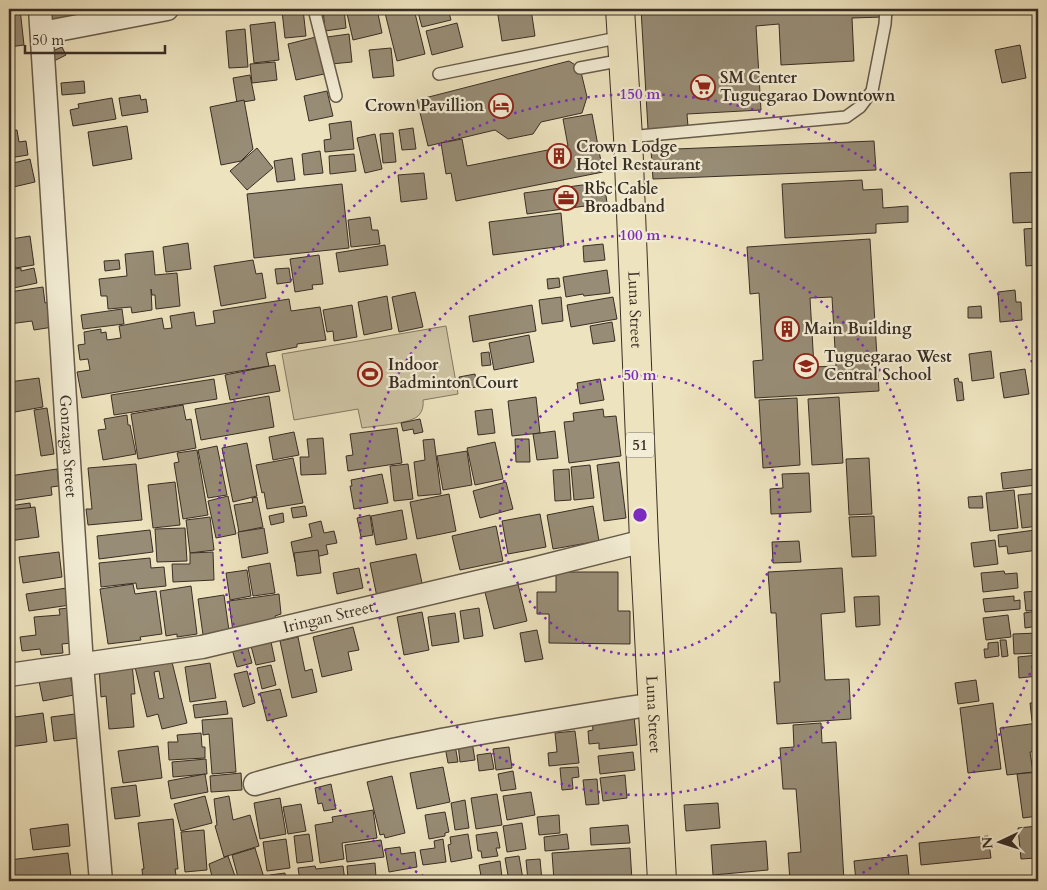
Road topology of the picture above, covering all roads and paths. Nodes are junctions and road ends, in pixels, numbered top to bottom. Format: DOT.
graph roads {
  1 [pos="40,9"];
  2 [pos="167,9"];
  3 [pos="314,9"];
  4 [pos="620,9"];
  5 [pos="886,9"];
  6 [pos="42,33"];
  7 [pos="623,48"];
  8 [pos="580,68"];
  9 [pos="439,74"];
  10 [pos="336,96"];
  11 [pos="628,137"];
  12 [pos="644,541"];
  13 [pos="82,664"];
  14 [pos="9,675"];
  15 [pos="653,704"];
  16 [pos="254,784"];
  17 [pos="101,881"];
  18 [pos="662,881"];
  1 -- 6 [label="street, Gonzaga Street"];
  2 -- 6 [label="street"];
  3 -- 10 [label="lane"];
  4 -- 7 [label="main road, Luna Street / 51"];
  5 -- 11 [label="lane"];
  6 -- 13 [label="street, Gonzaga Street"];
  7 -- 8 [label="lane"];
  7 -- 9 [label="lane"];
  7 -- 11 [label="main road, Luna Street / 51"];
  11 -- 12 [label="main road, Luna Street / 51"];
  12 -- 13 [label="street, Iringan Street"];
  12 -- 15 [label="main road, Luna Street / 51"];
  13 -- 14 [label="street, Iringan Street"];
  13 -- 17 [label="street, Gonzaga Street"];
  15 -- 16 [label="street"];
  15 -- 18 [label="main road, Luna Street / 51"];
}
